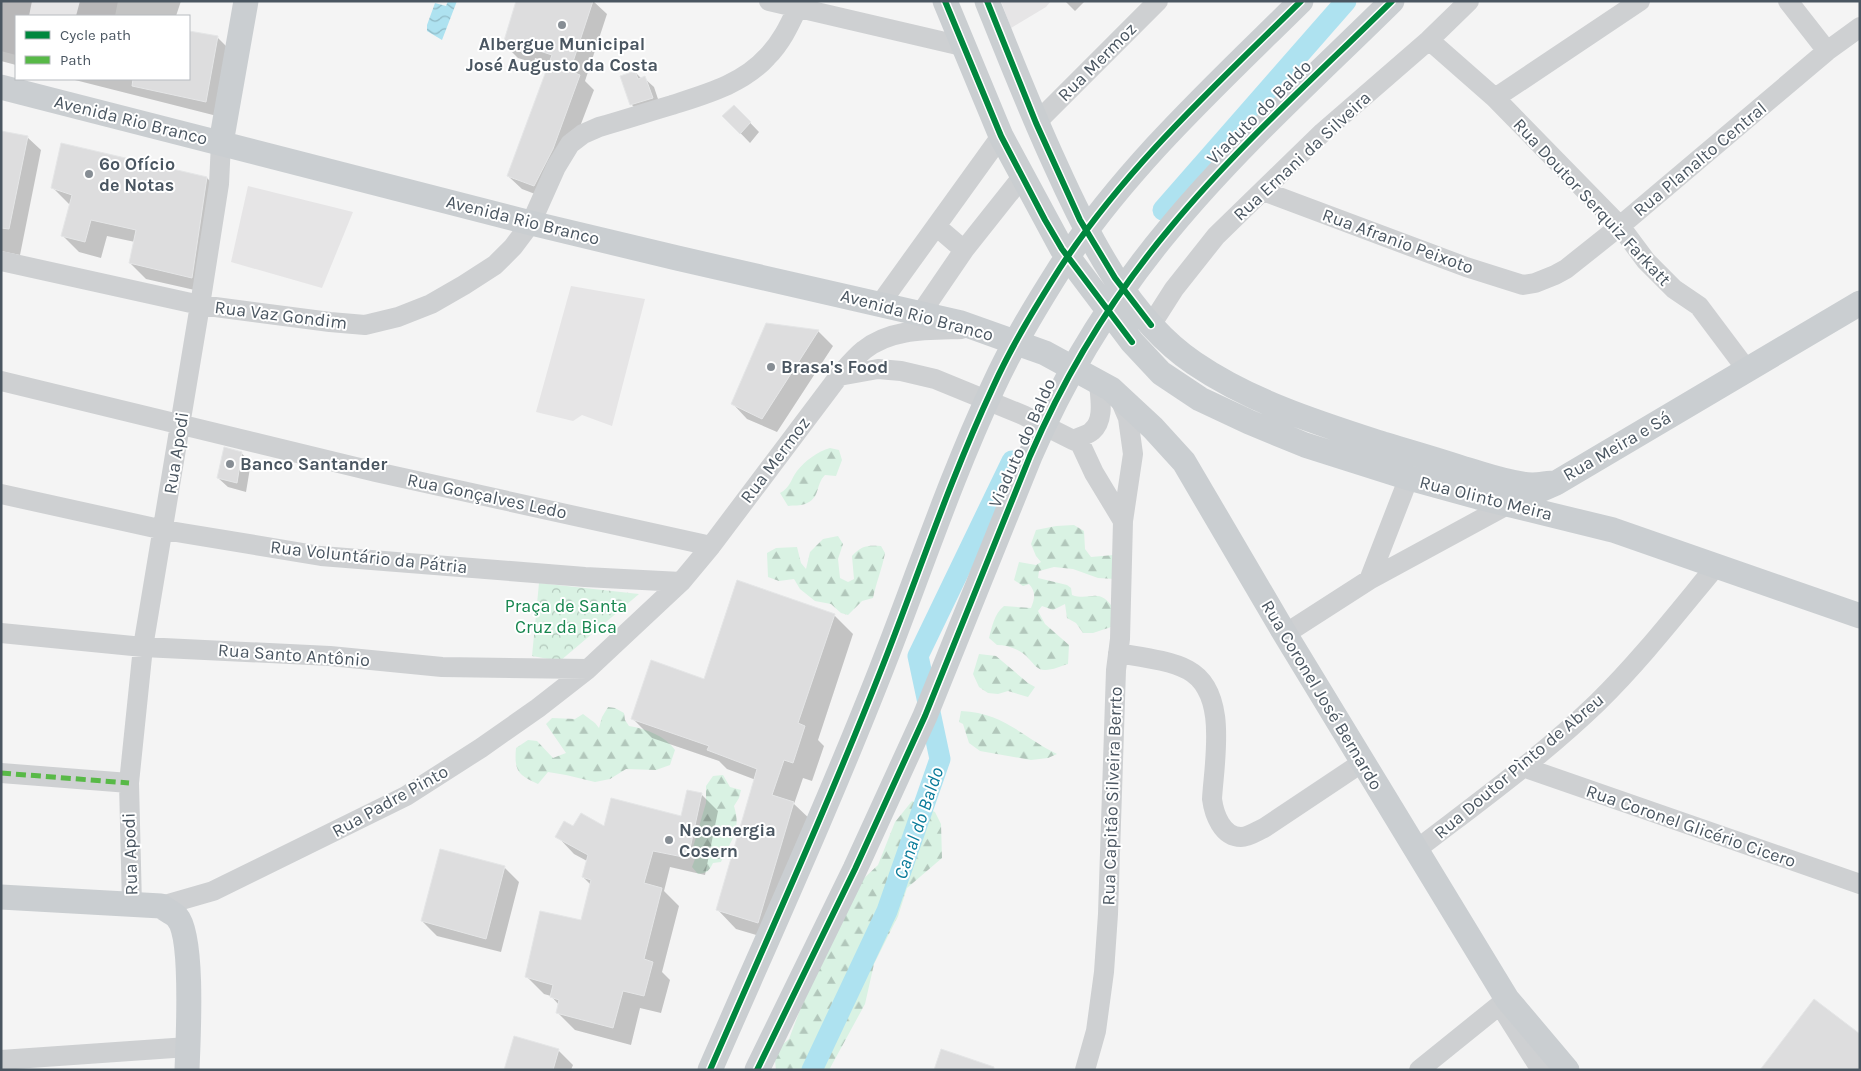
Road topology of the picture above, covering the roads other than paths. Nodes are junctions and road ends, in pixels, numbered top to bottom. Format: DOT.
graph roads {
  1 [pos="246,1"];
  2 [pos="769,1"];
  3 [pos="944,1"];
  4 [pos="987,1"];
  5 [pos="1158,1"];
  6 [pos="1302,1"];
  7 [pos="1392,1"];
  8 [pos="1469,1"];
  9 [pos="1640,1"];
  10 [pos="1788,1"];
  11 [pos="797,9"];
  12 [pos="1860,27"];
  13 [pos="1429,40"];
  14 [pos="962,46"];
  15 [pos="1827,51"];
  16 [pos="1,86"];
  17 [pos="1495,98"];
  18 [pos="1036,123"];
  19 [pos="1001,136"];
  20 [pos="221,143"];
  21 [pos="1022,177"];
  22 [pos="1263,191"];
  23 [pos="531,222"];
  24 [pos="936,226"];
  25 [pos="1620,226"];
  26 [pos="964,250"];
  27 [pos="1,261"];
  28 [pos="1535,283"];
  29 [pos="1860,303"];
  30 [pos="880,304"];
  31 [pos="200,305"];
  32 [pos="921,313"];
  33 [pos="1151,325"];
  34 [pos="976,328"];
  35 [pos="1045,353"];
  36 [pos="1747,370"];
  37 [pos="840,376"];
  38 [pos="1,381"];
  39 [pos="1108,389"];
  40 [pos="181,425"];
  41 [pos="1077,442"];
  42 [pos="1418,454"];
  43 [pos="1409,478"];
  44 [pos="1556,482"];
  45 [pos="1,494"];
  46 [pos="1509,504"];
  47 [pos="1123,521"];
  48 [pos="164,530"];
  49 [pos="711,546"];
  50 [pos="1717,566"];
  51 [pos="1369,580"];
  52 [pos="681,582"];
  53 [pos="1860,616"];
  54 [pos="1,633"];
  55 [pos="1285,634"];
  56 [pos="143,646"];
  57 [pos="1118,653"];
  58 [pos="588,669"];
  59 [pos="1363,762"];
  60 [pos="1523,767"];
  61 [pos="1,773"];
  62 [pos="128,783"];
  63 [pos="1416,850"];
  64 [pos="1860,884"];
  65 [pos="1,897"];
  66 [pos="132,906"];
  67 [pos="161,906"];
  68 [pos="1503,1002"];
  69 [pos="188,1058"];
  70 [pos="1,1060"];
  71 [pos="710,1070"];
  72 [pos="757,1070"];
  73 [pos="1086,1070"];
  74 [pos="1419,1070"];
  75 [pos="1541,1070"];
  76 [pos="1567,1070"];
  1 -- 20 [label="main road, Rua Apodi"];
  2 -- 11 [label="street"];
  3 -- 14 [label="main road, Rua Olinto Meira"];
  4 -- 18 [label="main road, Rua Olinto Meira"];
  5 -- 18 [label="street, Rua Mermoz"];
  6 -- 71 [label="main road"];
  7 -- 72 [label="main road, Viaduto do Baldo"];
  8 -- 13 [label="street, Rua Ernani da Silveira"];
  9 -- 17 [label="street"];
  10 -- 15 [label="street"];
  11 -- 14 [label="street"];
  11 -- 23 [label="street, Rua Vaz Gondim"];
  12 -- 15 [label="street, Rua Planalto Central"];
  13 -- 17 [label="street, Rua Doutor Serquiz Farkatt"];
  13 -- 22 [label="street, Rua Ernani da Silveira"];
  14 -- 19 [label="main road, Rua Olinto Meira"];
  15 -- 25 [label="street, Rua Planalto Central"];
  16 -- 20 [label="main road, Avenida Rio Branco"];
  17 -- 25 [label="street, Rua Doutor Serquiz Farkatt"];
  18 -- 33 [label="main road, Rua Olinto Meira"];
  19 -- 21 [label="main road, Rua Olinto Meira"];
  19 -- 24 [label="street"];
  20 -- 23 [label="main road, Avenida Rio Branco"];
  20 -- 31 [label="street, Rua Apodi"];
  21 -- 26 [label="street"];
  21 -- 43 [label="main road, Rua Olinto Meira"];
  22 -- 28 [label="street, Rua Afranio Peixoto"];
  22 -- 33 [label="street, Rua Ernani da Silveira"];
  23 -- 30 [label="main road, Avenida Rio Branco"];
  23 -- 31 [label="street, Rua Vaz Gondim"];
  24 -- 26 [label="street"];
  24 -- 30 [label="street"];
  25 -- 28 [label="street, Rua Planalto Central"];
  25 -- 36 [label="street, Rua Doutor Serquiz Farkatt"];
  26 -- 32 [label="street"];
  27 -- 31 [label="street, Rua Vaz Gondim"];
  29 -- 36 [label="main road, Rua Meira e Sá"];
  30 -- 32 [label="main road, Avenida Rio Branco"];
  31 -- 40 [label="street, Rua Apodi"];
  32 -- 34 [label="main road, Avenida Rio Branco"];
  33 -- 42 [label="main road, Rua Olinto Meira"];
  34 -- 35 [label="main road, Avenida Rio Branco"];
  34 -- 37 [label="street, Rua Mermoz"];
  35 -- 39 [label="main road, Rua Coronel José Bernardo"];
  36 -- 44 [label="main road, Rua Meira e Sá"];
  37 -- 41 [label="street"];
  37 -- 49 [label="street, Rua Mermoz"];
  38 -- 40 [label="street, Rua Gonçalves Ledo"];
  39 -- 41 [label="street"];
  39 -- 47 [label="street, Rua Capitão Silveira Berrto"];
  39 -- 55 [label="main road, Rua Coronel José Bernardo"];
  40 -- 48 [label="street, Rua Apodi"];
  40 -- 49 [label="street, Rua Gonçalves Ledo"];
  41 -- 47 [label="street"];
  42 -- 43 [label="street"];
  42 -- 44 [label="main road, Rua Olinto Meira"];
  43 -- 46 [label="main road, Rua Olinto Meira"];
  43 -- 51 [label="street"];
  44 -- 46 [label="main road, Rua Meira e Sá"];
  45 -- 48 [label="street, Rua Voluntário da Pátria"];
  46 -- 50 [label="main road, Rua Olinto Meira"];
  46 -- 51 [label="street, Rua Meira e Sá"];
  47 -- 57 [label="street, Rua Capitão Silveira Berrto"];
  48 -- 52 [label="street, Rua Voluntário da Pátria"];
  48 -- 56 [label="street, Rua Apodi"];
  49 -- 52 [label="street, Rua Padre Pinto"];
  50 -- 53 [label="main road, Rua Olinto Meira"];
  50 -- 60 [label="street, Rua Doutor Pìnto de Abreu"];
  51 -- 55 [label="street, Rua Meira e Sá"];
  52 -- 58 [label="street, Rua Padre Pinto"];
  54 -- 56 [label="street, Rua Santo Antônio"];
  55 -- 59 [label="main road, Rua Coronel José Bernardo"];
  56 -- 58 [label="street, Rua Santo Antônio"];
  56 -- 62 [label="street, Rua Apodi"];
  57 -- 59 [label="street"];
  57 -- 73 [label="street, Rua Capitão Silveira Berrto"];
  58 -- 67 [label="street, Rua Padre Pinto"];
  59 -- 63 [label="main road, Rua Coronel José Bernardo"];
  60 -- 63 [label="street, Rua Doutor Pìnto de Abreu"];
  60 -- 64 [label="street, Rua Coronel Glicério Cicero"];
  61 -- 62 [label="street"];
  62 -- 66 [label="street, Rua Apodi"];
  63 -- 68 [label="main road, Rua Coronel José Bernardo"];
  65 -- 66 [label="main road, Rua Padre Pinto"];
  66 -- 67 [label="main road, Rua Padre Pinto"];
  67 -- 69 [label="main road"];
  68 -- 74 [label="street"];
  68 -- 75 [label="street"];
  68 -- 76 [label="main road, Rua Coronel José Bernardo"];
  69 -- 70 [label="street"];
}
